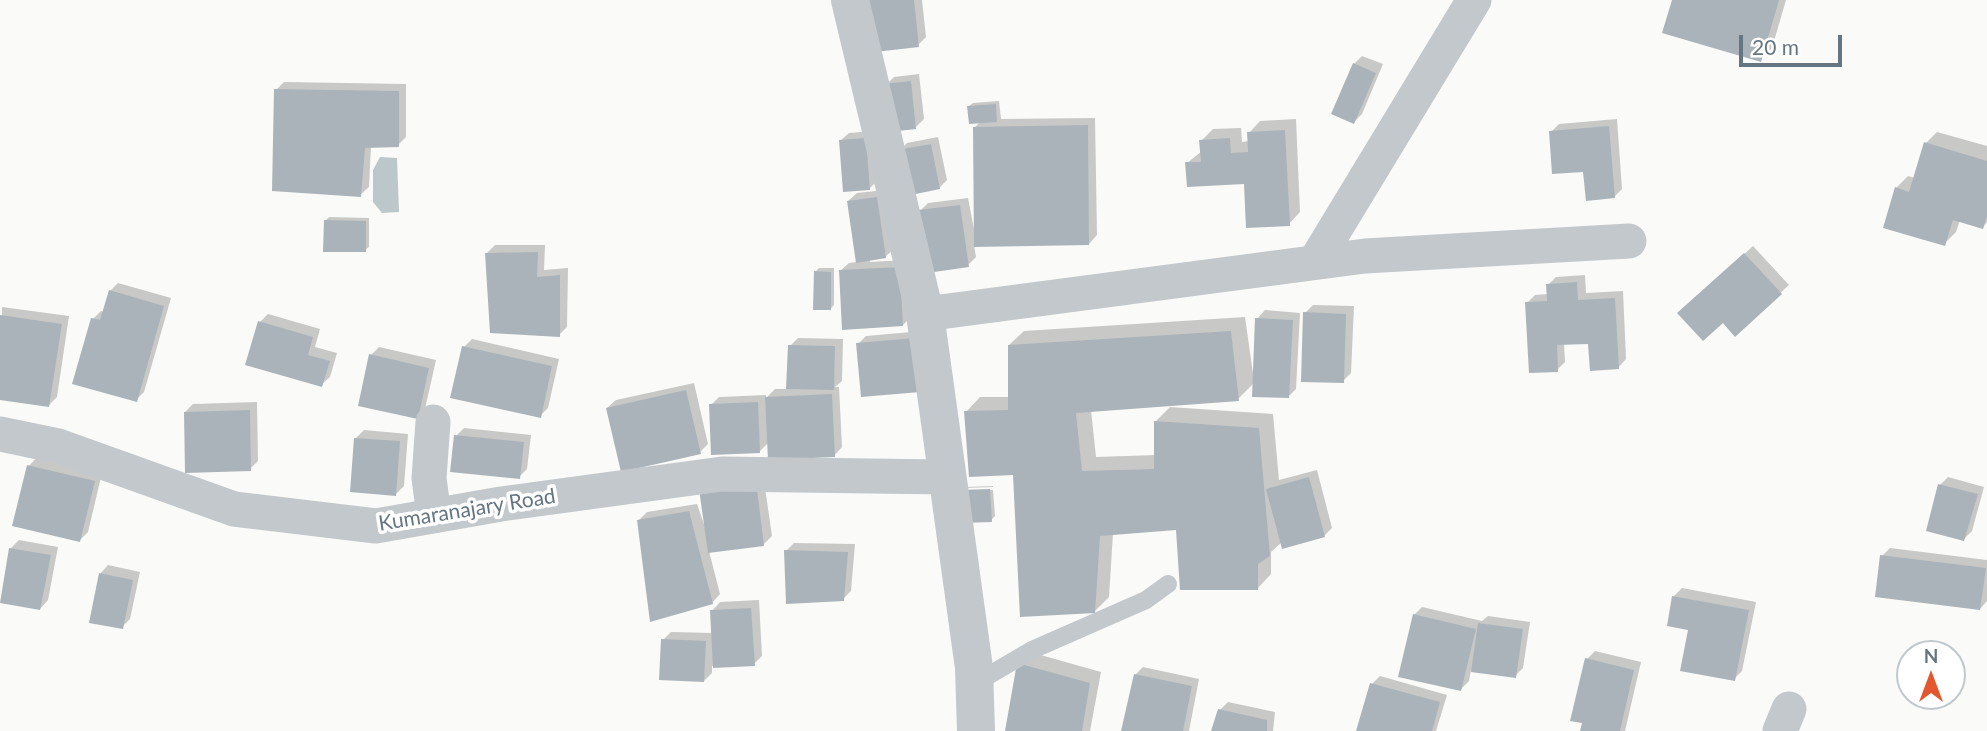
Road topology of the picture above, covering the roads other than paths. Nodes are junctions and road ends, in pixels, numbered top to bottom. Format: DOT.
graph roads {
  1 [pos="850,0"];
  2 [pos="1474,0"];
  3 [pos="1629,241"];
  4 [pos="1314,262"];
  5 [pos="925,314"];
  6 [pos="433,422"];
  7 [pos="0,434"];
  8 [pos="946,477"];
  9 [pos="434,516"];
  10 [pos="1168,584"];
  11 [pos="974,684"];
  12 [pos="976,731"];
  1 -- 5 [label="street"];
  2 -- 4 [label="street"];
  3 -- 4 [label="street"];
  4 -- 5 [label="street"];
  5 -- 8 [label="street"];
  6 -- 9 [label="street"];
  7 -- 9 [label="street, Kumaranajary Road"];
  8 -- 9 [label="street, Kumaranajary Road"];
  8 -- 11 [label="street"];
  10 -- 11 [label="lane"];
  11 -- 12 [label="street"];
}
